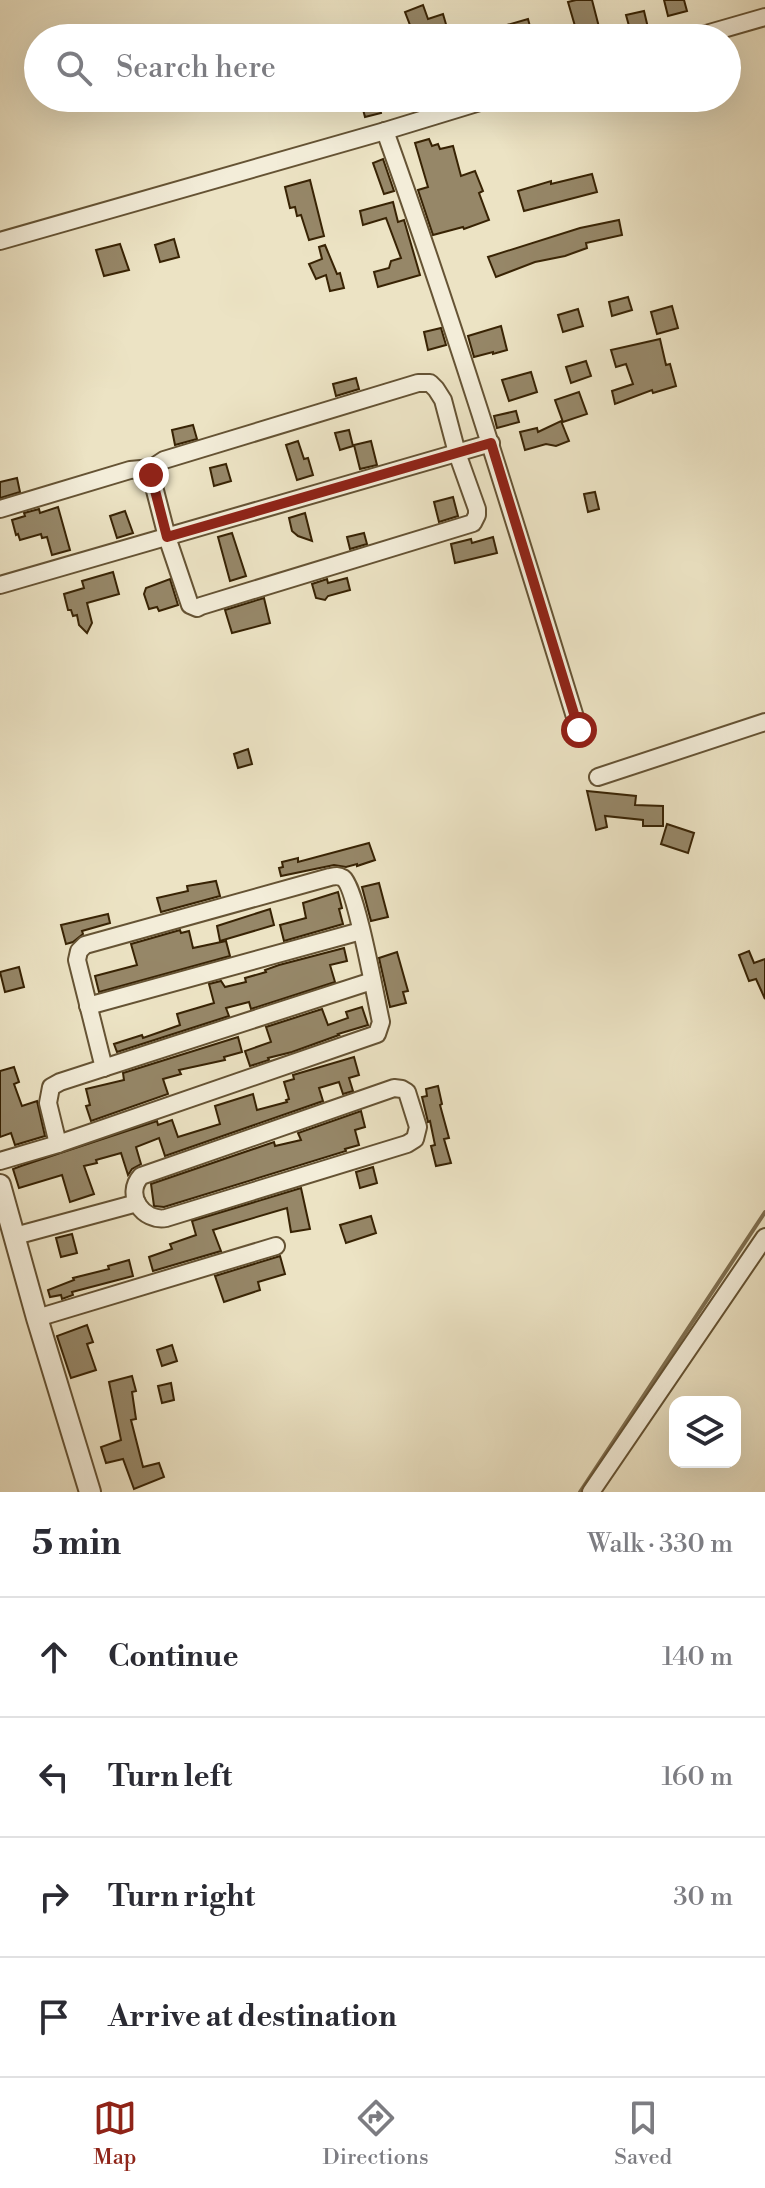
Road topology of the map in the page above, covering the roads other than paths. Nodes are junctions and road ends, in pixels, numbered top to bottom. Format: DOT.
graph roads {
  1 [pos="765,17"];
  2 [pos="741,24"];
  3 [pos="447,112"];
  4 [pos="385,131"];
  5 [pos="0,241"];
  6 [pos="491,443"];
  7 [pos="457,453"];
  8 [pos="152,468"];
  9 [pos="0,509"];
  10 [pos="167,537"];
  11 [pos="0,585"];
  12 [pos="765,722"];
  13 [pos="579,730"];
  14 [pos="598,777"];
  15 [pos="361,931"];
  16 [pos="372,981"];
  17 [pos="88,1006"];
  18 [pos="104,1068"];
  19 [pos="58,1144"];
  20 [pos="0,1161"];
  21 [pos="0,1185"];
  22 [pos="137,1203"];
  23 [pos="15,1236"];
  24 [pos="765,1237"];
  25 [pos="276,1246"];
  26 [pos="37,1318"];
  27 [pos="90,1492"];
  28 [pos="591,1492"];
  1 -- 2 [label="street"];
  3 -- 4 [label="street"];
  4 -- 5 [label="street"];
  4 -- 6 [label="street"];
  6 -- 7 [label="street"];
  6 -- 13 [label="street"];
  7 -- 8 [label="street"];
  7 -- 10 [label="street"];
  7 -- 10 [label="street"];
  8 -- 9 [label="street"];
  8 -- 10 [label="street"];
  10 -- 11 [label="street"];
  12 -- 14 [label="street"];
  15 -- 16 [label="street"];
  15 -- 17 [label="street"];
  15 -- 17 [label="street"];
  16 -- 18 [label="street"];
  16 -- 19 [label="street"];
  17 -- 18 [label="street"];
  18 -- 19 [label="street"];
  19 -- 20 [label="street"];
  21 -- 23 [label="street"];
  22 -- 22 [label="street"];
  22 -- 23 [label="street"];
  23 -- 26 [label="street"];
  24 -- 28 [label="street"];
  25 -- 26 [label="street"];
  26 -- 27 [label="street"];
}
